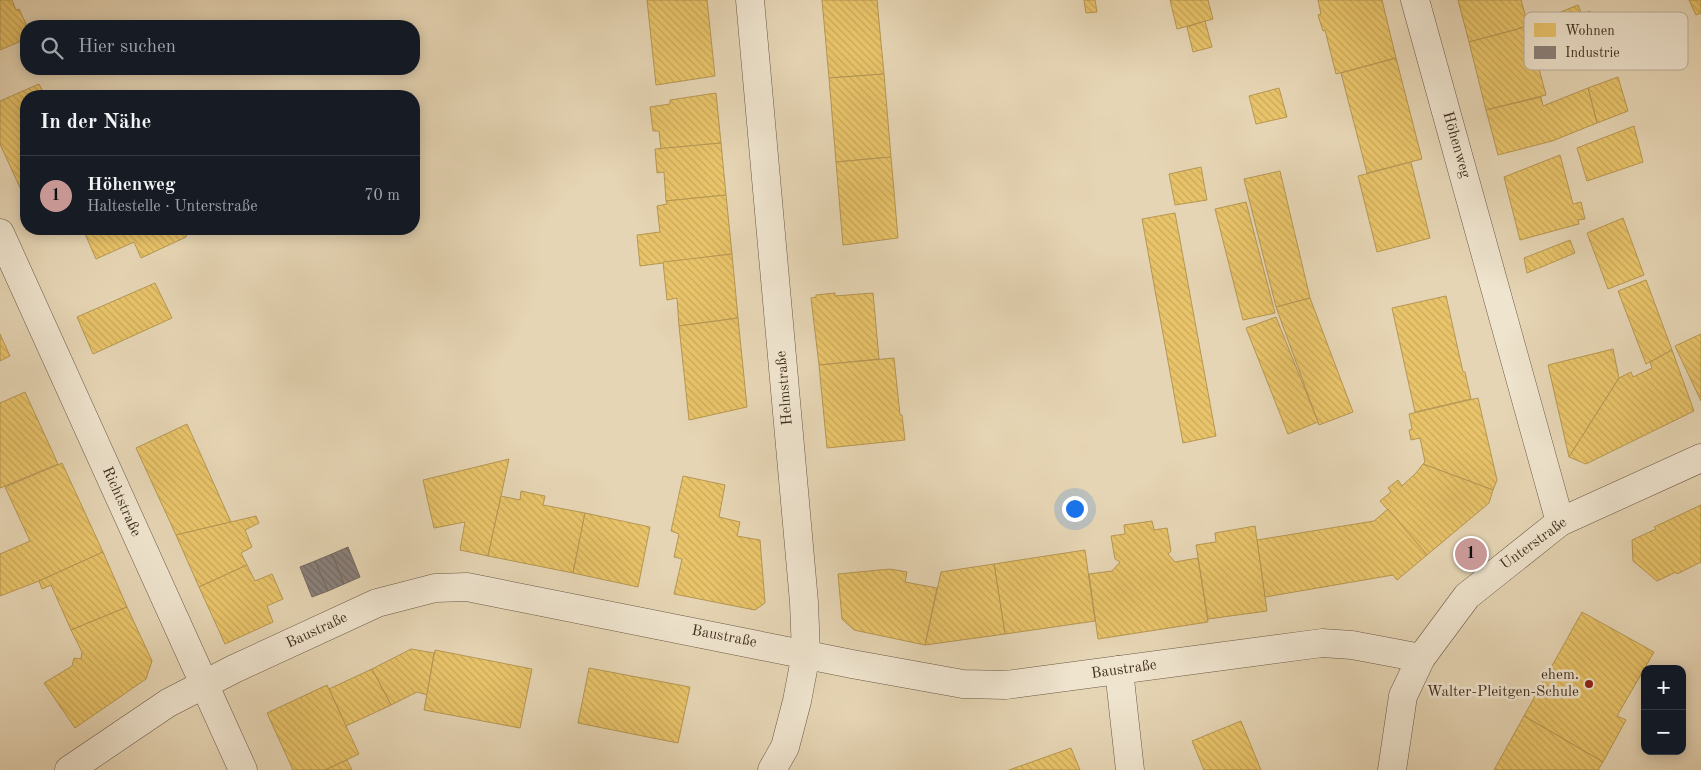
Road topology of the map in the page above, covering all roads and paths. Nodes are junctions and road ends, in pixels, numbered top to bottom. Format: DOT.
graph roads {
  1 [pos="750,0"];
  2 [pos="1415,0"];
  3 [pos="0,233"];
  4 [pos="1701,458"];
  5 [pos="1560,522"];
  6 [pos="806,654"];
  7 [pos="1421,658"];
  8 [pos="1119,670"];
  9 [pos="204,685"];
  10 [pos="69,770"];
  11 [pos="243,770"];
  12 [pos="772,770"];
  13 [pos="1130,770"];
  14 [pos="1392,770"];
  1 -- 6 [label="street, Helmstraße"];
  2 -- 5 [label="street, Höhenweg"];
  3 -- 9 [label="street, Richtstraße"];
  4 -- 5 [label="street, Unterstraße"];
  5 -- 7 [label="street, Unterstraße"];
  6 -- 8 [label="street, Baustraße"];
  6 -- 9 [label="street, Baustraße"];
  6 -- 12 [label="street, Helmstraße"];
  7 -- 8 [label="street, Baustraße"];
  7 -- 14 [label="street, Unterstraße"];
  8 -- 13 [label="street"];
  9 -- 10 [label="street, Baustraße"];
  9 -- 11 [label="street, Richtstraße"];
}
